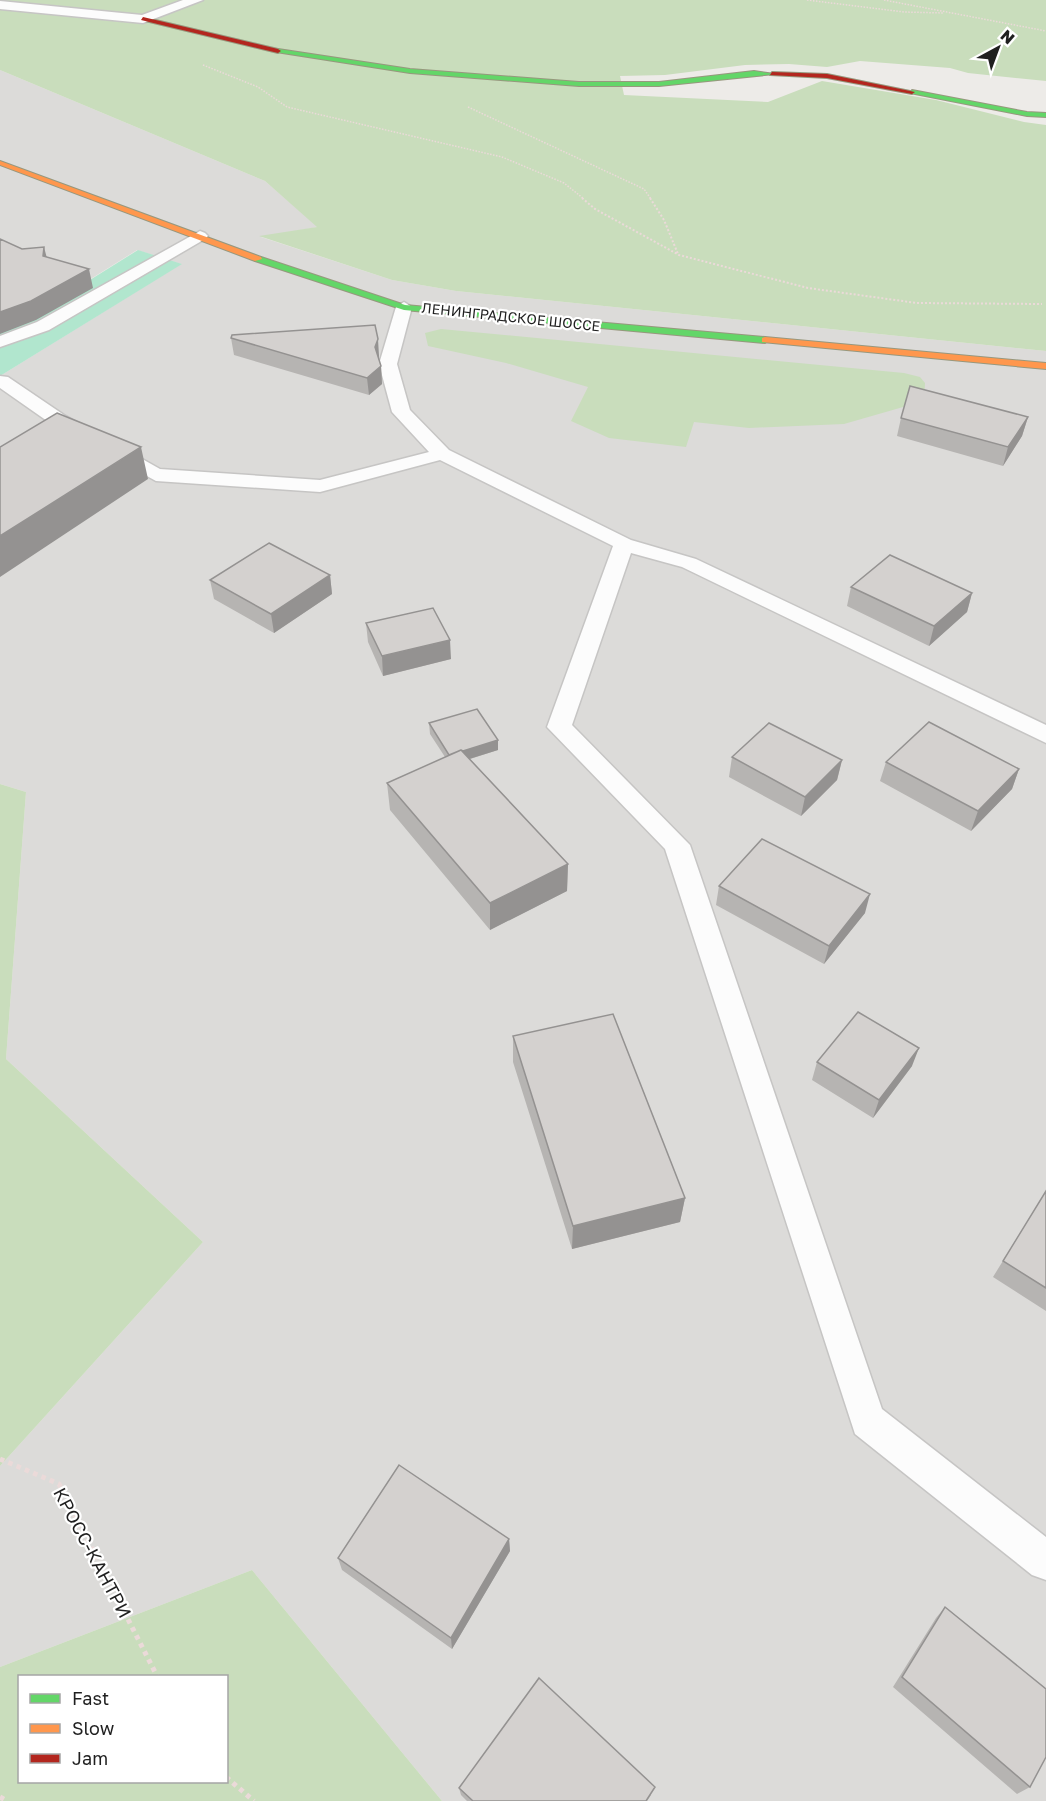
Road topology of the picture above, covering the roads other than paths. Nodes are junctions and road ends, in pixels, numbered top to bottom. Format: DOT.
graph roads {
  1 [pos="196,0"];
  2 [pos="0,5"];
  3 [pos="142,19"];
  4 [pos="1046,115"];
  5 [pos="0,163"];
  6 [pos="200,236"];
  7 [pos="404,307"];
  8 [pos="0,342"];
  9 [pos="1046,366"];
  10 [pos="2,381"];
  11 [pos="442,454"];
  12 [pos="624,544"];
  13 [pos="1046,735"];
  14 [pos="1046,1561"];
  1 -- 3 [label="street"];
  2 -- 3 [label="street"];
  3 -- 4 [label="street"];
  5 -- 6 [label="street, ЛЕНИНГРАДСКОЕ ШОССЕ"];
  6 -- 7 [label="street, ЛЕНИНГРАДСКОЕ ШОССЕ"];
  6 -- 8 [label="lane"];
  7 -- 9 [label="street, ЛЕНИНГРАДСКОЕ ШОССЕ"];
  7 -- 11 [label="lane"];
  10 -- 11 [label="lane"];
  11 -- 12 [label="lane"];
  12 -- 13 [label="lane"];
  12 -- 14 [label="lane"];
}
